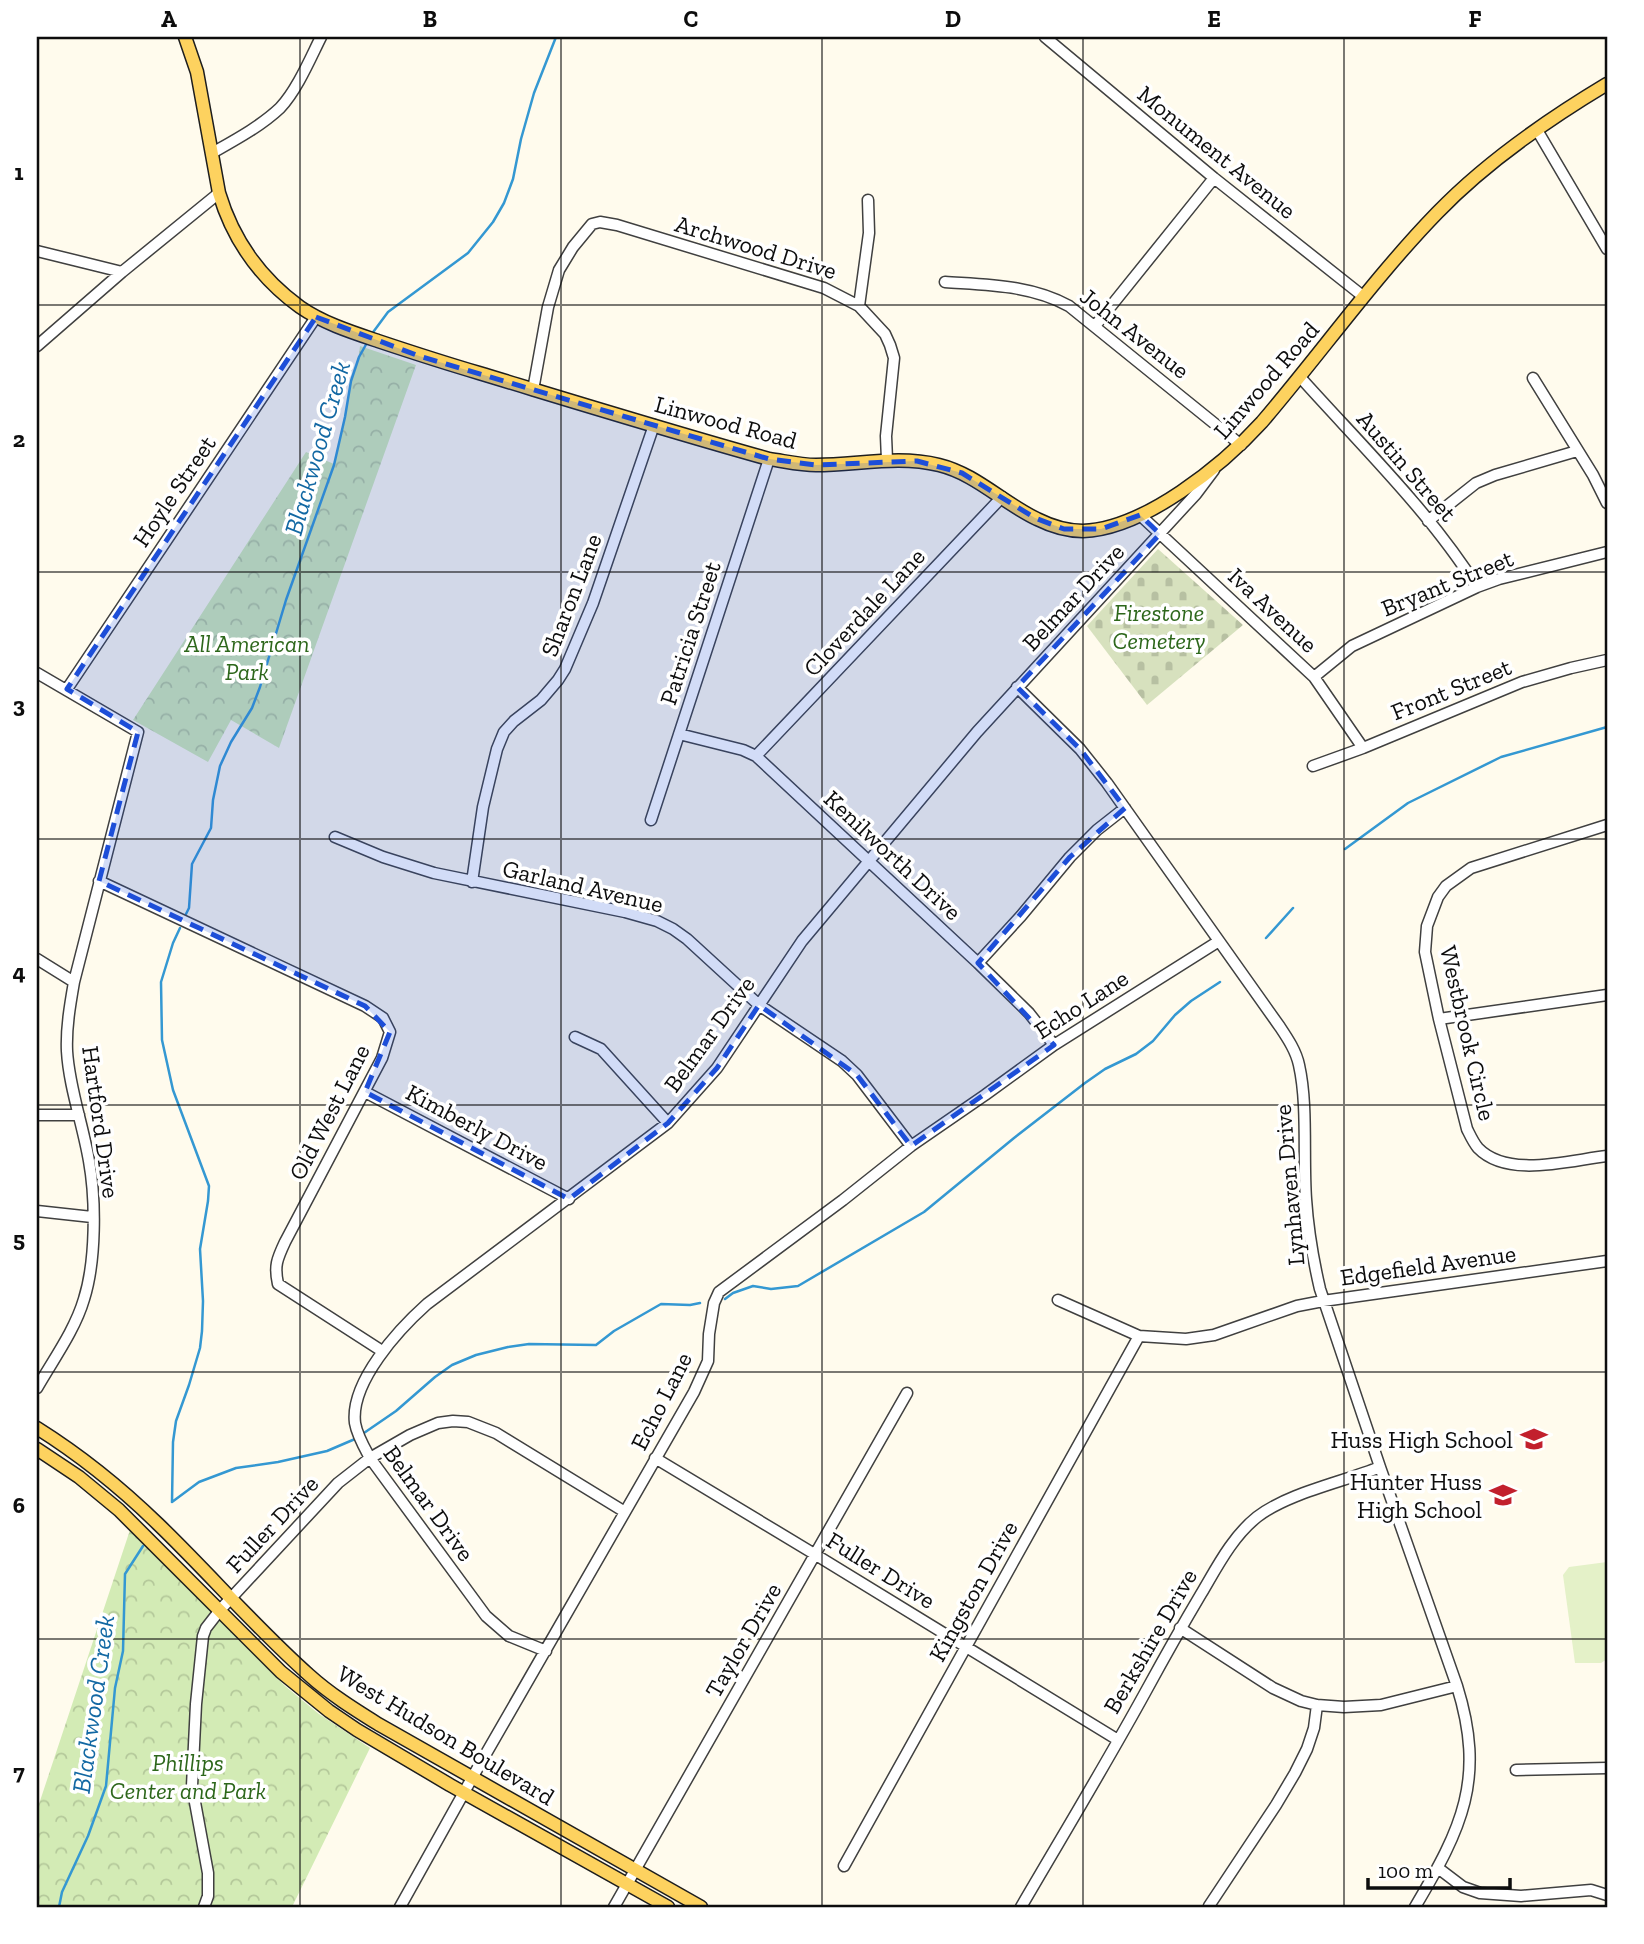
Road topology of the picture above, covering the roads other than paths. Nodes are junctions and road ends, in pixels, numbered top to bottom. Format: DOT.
graph roads {
  1 [pos="185,37"];
  2 [pos="321,37"];
  3 [pos="1045,37"];
  4 [pos="1607,84"];
  5 [pos="1537,130"];
  6 [pos="212,153"];
  7 [pos="1214,178"];
  8 [pos="219,193"];
  9 [pos="868,200"];
  10 [pos="1607,249"];
  11 [pos="37,251"];
  12 [pos="122,272"];
  13 [pos="946,282"];
  14 [pos="1364,297"];
  15 [pos="859,306"];
  16 [pos="316,317"];
  17 [pos="1096,326"];
  18 [pos="37,346"];
  19 [pos="1300,377"];
  20 [pos="1533,378"];
  21 [pos="533,390"];
  22 [pos="654,425"];
  23 [pos="1241,445"];
  24 [pos="1577,451"];
  25 [pos="769,459"];
  26 [pos="887,460"];
  27 [pos="1218,465"];
  28 [pos="1002,497"];
  29 [pos="1607,503"];
  30 [pos="1140,515"];
  31 [pos="1428,521"];
  32 [pos="1160,534"];
  33 [pos="1607,552"];
  34 [pos="1478,587"];
  35 [pos="1607,660"];
  36 [pos="37,673"];
  37 [pos="1314,677"];
  38 [pos="1017,687"];
  39 [pos="67,689"];
  40 [pos="679,734"];
  41 [pos="1363,748"];
  42 [pos="756,756"];
  43 [pos="1313,766"];
  44 [pos="1125,808"];
  45 [pos="651,820"];
  46 [pos="1607,825"];
  47 [pos="335,836"];
  48 [pos="869,863"];
  49 [pos="99,881"];
  50 [pos="472,882"];
  51 [pos="1219,941"];
  52 [pos="37,959"];
  53 [pos="978,963"];
  54 [pos="74,982"];
  55 [pos="1607,995"];
  56 [pos="759,1005"];
  57 [pos="1438,1019"];
  58 [pos="575,1037"];
  59 [pos="1054,1045"];
  60 [pos="365,1092"];
  61 [pos="37,1115"];
  62 [pos="79,1115"];
  63 [pos="668,1123"];
  64 [pos="911,1146"];
  65 [pos="1607,1156"];
  66 [pos="569,1199"];
  67 [pos="37,1211"];
  68 [pos="92,1217"];
  69 [pos="1607,1261"];
  70 [pos="1058,1300"];
  71 [pos="1323,1301"];
  72 [pos="1139,1336"];
  73 [pos="382,1351"];
  74 [pos="37,1388"];
  75 [pos="907,1394"];
  76 [pos="37,1428"];
  77 [pos="37,1449"];
  78 [pos="370,1458"];
  79 [pos="655,1458"];
  80 [pos="1380,1467"];
  81 [pos="625,1511"];
  82 [pos="816,1555"];
  83 [pos="232,1599"];
  84 [pos="220,1610"];
  85 [pos="1181,1628"];
  86 [pos="966,1647"];
  87 [pos="546,1651"];
  88 [pos="1457,1686"];
  89 [pos="1317,1705"];
  90 [pos="1118,1740"];
  91 [pos="1607,1768"];
  92 [pos="1516,1770"];
  93 [pos="472,1778"];
  94 [pos="465,1793"];
  95 [pos="844,1866"];
  96 [pos="1438,1868"];
  97 [pos="635,1870"];
  98 [pos="626,1884"];
  99 [pos="1607,1895"];
  100 [pos="1209,1906"];
  101 [pos="204,1907"];
  102 [pos="400,1907"];
  103 [pos="614,1907"];
  104 [pos="668,1907"];
  105 [pos="701,1907"];
  106 [pos="1021,1907"];
  107 [pos="1415,1907"];
  1 -- 6 [label="main road, Linwood Road"];
  2 -- 6 [label="street"];
  3 -- 7 [label="street, Monument Avenue"];
  4 -- 5 [label="main road, Linwood Road"];
  5 -- 10 [label="street"];
  5 -- 14 [label="main road, Linwood Road"];
  6 -- 8 [label="main road, Linwood Road"];
  7 -- 14 [label="street, Monument Avenue"];
  7 -- 17 [label="street"];
  8 -- 12 [label="street"];
  8 -- 16 [label="main road, Linwood Road"];
  9 -- 15 [label="street"];
  11 -- 12 [label="street"];
  12 -- 18 [label="street"];
  13 -- 17 [label="street, John Avenue"];
  14 -- 19 [label="main road, Linwood Road"];
  15 -- 21 [label="street, Archwood Drive"];
  15 -- 26 [label="street, Archwood Drive"];
  16 -- 21 [label="main road, Linwood Road"];
  16 -- 39 [label="street, Hoyle Street"];
  17 -- 23 [label="street, John Avenue"];
  19 -- 23 [label="main road, Linwood Road"];
  19 -- 31 [label="street, Austin Street"];
  20 -- 24 [label="street"];
  21 -- 22 [label="main road, Linwood Road"];
  22 -- 25 [label="main road, Linwood Road"];
  22 -- 50 [label="street, Sharon Lane"];
  23 -- 27 [label="main road, Linwood Road"];
  24 -- 29 [label="street"];
  24 -- 31 [label="street"];
  25 -- 26 [label="main road, Linwood Road"];
  25 -- 40 [label="street, Patricia Street"];
  26 -- 28 [label="main road, Linwood Road"];
  27 -- 30 [label="main road, Linwood Road"];
  27 -- 32 [label="street, Belmar Drive"];
  28 -- 30 [label="main road, Linwood Road"];
  28 -- 42 [label="street, Cloverdale Lane"];
  30 -- 32 [label="street, Iva Avenue"];
  31 -- 34 [label="street, Austin Street"];
  32 -- 37 [label="street, Iva Avenue"];
  32 -- 38 [label="street, Belmar Drive"];
  33 -- 34 [label="street, Bryant Street"];
  34 -- 37 [label="street, Bryant Street"];
  35 -- 41 [label="street, Front Street"];
  36 -- 39 [label="street"];
  37 -- 41 [label="street, Iva Avenue"];
  38 -- 44 [label="street, Lynhaven Drive"];
  38 -- 48 [label="street, Belmar Drive"];
  39 -- 49 [label="street, Hartford Drive"];
  40 -- 42 [label="street, Kenilworth Drive"];
  40 -- 45 [label="street, Patricia Street"];
  41 -- 43 [label="street, Front Street"];
  42 -- 48 [label="street, Kenilworth Drive"];
  44 -- 51 [label="street, Lynhaven Drive"];
  44 -- 53 [label="street"];
  46 -- 57 [label="street, Westbrook Circle"];
  47 -- 50 [label="street, Garland Avenue"];
  48 -- 53 [label="street, Kenilworth Drive"];
  48 -- 56 [label="street, Belmar Drive"];
  49 -- 54 [label="street, Hartford Drive"];
  49 -- 60 [label="street, Old West Lane"];
  50 -- 56 [label="street, Garland Avenue"];
  51 -- 59 [label="street, Echo Lane"];
  51 -- 71 [label="street, Lynhaven Drive"];
  52 -- 54 [label="street"];
  53 -- 59 [label="street, Kenilworth Drive"];
  54 -- 62 [label="street, Hartford Drive"];
  55 -- 57 [label="street"];
  56 -- 63 [label="street, Belmar Drive"];
  56 -- 64 [label="street, Garland Avenue"];
  57 -- 65 [label="street, Westbrook Circle"];
  58 -- 63 [label="street"];
  59 -- 64 [label="street, Echo Lane"];
  60 -- 66 [label="street, Kimberly Drive"];
  60 -- 73 [label="street, Old West Lane"];
  61 -- 62 [label="street"];
  62 -- 68 [label="street, Hartford Drive"];
  63 -- 66 [label="street, Belmar Drive"];
  64 -- 79 [label="street, Echo Lane"];
  66 -- 73 [label="street, Belmar Drive"];
  67 -- 68 [label="street"];
  68 -- 74 [label="street, Hartford Drive"];
  69 -- 71 [label="street, Edgefield Avenue"];
  70 -- 72 [label="street, Edgefield Avenue"];
  71 -- 72 [label="street, Edgefield Avenue"];
  71 -- 80 [label="street, Lynhaven Drive"];
  72 -- 86 [label="street, Kingston Drive"];
  73 -- 78 [label="street, Belmar Drive"];
  75 -- 82 [label="street, Taylor Drive"];
  76 -- 83 [label="main road, West Hudson Boulevard"];
  77 -- 84 [label="main road, West Hudson Boulevard"];
  78 -- 81 [label="street, Fuller Drive"];
  78 -- 83 [label="street, Fuller Drive"];
  78 -- 87 [label="street, Belmar Drive"];
  79 -- 81 [label="street, Echo Lane"];
  79 -- 82 [label="street, Fuller Drive"];
  80 -- 85 [label="street, Berkshire Drive"];
  80 -- 88 [label="street, Lynhaven Drive"];
  81 -- 87 [label="street, Echo Lane"];
  82 -- 86 [label="street, Fuller Drive"];
  82 -- 97 [label="street, Taylor Drive"];
  83 -- 84 [label="street, Fuller Drive"];
  83 -- 93 [label="main road, West Hudson Boulevard"];
  84 -- 94 [label="main road, West Hudson Boulevard"];
  84 -- 101 [label="street, Fuller Drive"];
  85 -- 89 [label="street"];
  85 -- 90 [label="street, Berkshire Drive"];
  86 -- 90 [label="street, Fuller Drive"];
  86 -- 95 [label="street, Kingston Drive"];
  87 -- 93 [label="street, Echo Lane"];
  88 -- 89 [label="street"];
  88 -- 96 [label="street, Lynhaven Drive"];
  89 -- 100 [label="street"];
  90 -- 106 [label="street, Berkshire Drive"];
  91 -- 92 [label="street"];
  93 -- 94 [label="street, Echo Lane"];
  93 -- 97 [label="main road, West Hudson Boulevard"];
  94 -- 98 [label="main road, West Hudson Boulevard"];
  94 -- 102 [label="street, Echo Lane"];
  96 -- 99 [label="street"];
  96 -- 107 [label="street, Lynhaven Drive"];
  97 -- 98 [label="street, Taylor Drive"];
  97 -- 105 [label="main road, West Hudson Boulevard"];
  98 -- 103 [label="street, Taylor Drive"];
  98 -- 104 [label="main road, West Hudson Boulevard"];
}
